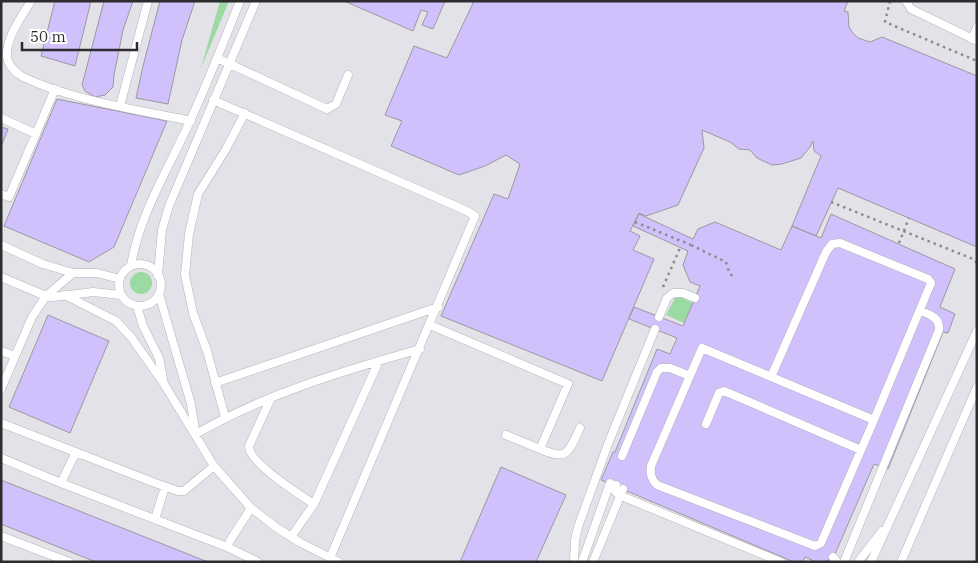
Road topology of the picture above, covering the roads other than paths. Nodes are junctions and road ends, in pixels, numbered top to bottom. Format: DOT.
graph roads {
  1 [pos="31,1"];
  2 [pos="148,1"];
  3 [pos="240,1"];
  4 [pos="256,1"];
  5 [pos="906,1"];
  6 [pos="231,23"];
  7 [pos="977,27"];
  8 [pos="244,29"];
  9 [pos="974,40"];
  10 [pos="217,58"];
  11 [pos="229,63"];
  12 [pos="348,75"];
  13 [pos="55,90"];
  14 [pos="214,100"];
  15 [pos="120,106"];
  16 [pos="245,114"];
  17 [pos="1,118"];
  18 [pos="191,121"];
  19 [pos="36,134"];
  20 [pos="1,194"];
  21 [pos="1,245"];
  22 [pos="132,266"];
  23 [pos="73,273"];
  24 [pos="158,276"];
  25 [pos="1,277"];
  26 [pos="120,279"];
  27 [pos="159,294"];
  28 [pos="65,295"];
  29 [pos="121,295"];
  30 [pos="46,296"];
  31 [pos="695,298"];
  32 [pos="137,306"];
  33 [pos="438,307"];
  34 [pos="921,311"];
  35 [pos="659,317"];
  36 [pos="430,325"];
  37 [pos="655,329"];
  38 [pos="977,331"];
  39 [pos="420,349"];
  40 [pos="1,351"];
  41 [pos="15,356"];
  42 [pos="379,361"];
  43 [pos="690,376"];
  44 [pos="771,376"];
  45 [pos="215,383"];
  46 [pos="164,384"];
  47 [pos="977,387"];
  48 [pos="1,390"];
  49 [pos="271,398"];
  50 [pos="224,417"];
  51 [pos="874,420"];
  52 [pos="1,423"];
  53 [pos="706,424"];
  54 [pos="580,428"];
  55 [pos="196,434"];
  56 [pos="506,435"];
  57 [pos="540,449"];
  58 [pos="861,450"];
  59 [pos="76,452"];
  60 [pos="622,456"];
  61 [pos="1,458"];
  62 [pos="214,466"];
  63 [pos="61,483"];
  64 [pos="616,486"];
  65 [pos="165,487"];
  66 [pos="314,504"];
  67 [pos="252,508"];
  68 [pos="155,519"];
  69 [pos="891,520"];
  70 [pos="1,536"];
  71 [pos="291,537"];
  72 [pos="227,547"];
  73 [pos="330,558"];
  74 [pos="69,562"];
  75 [pos="258,562"];
  76 [pos="339,562"];
  77 [pos="574,562"];
  78 [pos="582,562"];
  79 [pos="593,562"];
  80 [pos="782,562"];
  81 [pos="844,562"];
  82 [pos="858,562"];
  83 [pos="871,562"];
  84 [pos="901,562"];
  1 -- 13 [label="lane"];
  2 -- 15 [label="lane"];
  3 -- 6 [label="lane"];
  4 -- 8 [label="lane"];
  5 -- 9 [label="lane"];
  6 -- 8 [label="lane"];
  6 -- 10 [label="lane"];
  7 -- 9 [label="lane"];
  8 -- 11 [label="lane"];
  10 -- 11 [label="lane"];
  10 -- 18 [label="lane"];
  11 -- 12 [label="lane"];
  11 -- 14 [label="lane"];
  13 -- 15 [label="lane"];
  13 -- 19 [label="lane"];
  14 -- 16 [label="lane"];
  14 -- 24 [label="lane"];
  15 -- 18 [label="lane"];
  16 -- 33 [label="lane"];
  16 -- 45 [label="lane"];
  17 -- 19 [label="lane"];
  18 -- 22 [label="lane"];
  19 -- 20 [label="lane"];
  21 -- 23 [label="lane"];
  22 -- 24 [label="lane"];
  22 -- 26 [label="lane"];
  23 -- 26 [label="lane"];
  23 -- 30 [label="lane"];
  24 -- 27 [label="lane"];
  25 -- 30 [label="lane"];
  26 -- 29 [label="lane"];
  27 -- 32 [label="lane"];
  27 -- 55 [label="lane"];
  28 -- 29 [label="lane"];
  28 -- 30 [label="lane"];
  28 -- 46 [label="lane"];
  29 -- 32 [label="lane"];
  30 -- 41 [label="lane"];
  31 -- 35 [label="lane"];
  32 -- 46 [label="lane"];
  33 -- 36 [label="lane"];
  33 -- 45 [label="lane"];
  34 -- 44 [label="lane"];
  34 -- 51 [label="lane"];
  34 -- 81 [label="lane"];
  36 -- 39 [label="lane"];
  36 -- 57 [label="lane"];
  37 -- 77 [label="lane"];
  38 -- 69 [label="lane"];
  39 -- 42 [label="lane"];
  39 -- 73 [label="lane"];
  40 -- 41 [label="lane"];
  41 -- 48 [label="lane"];
  42 -- 49 [label="lane"];
  42 -- 66 [label="lane"];
  43 -- 44 [label="lane"];
  43 -- 58 [label="lane"];
  43 -- 60 [label="lane"];
  44 -- 51 [label="lane"];
  45 -- 50 [label="lane"];
  46 -- 55 [label="lane"];
  47 -- 84 [label="lane"];
  49 -- 50 [label="lane"];
  49 -- 66 [label="lane"];
  50 -- 55 [label="lane"];
  51 -- 58 [label="lane"];
  52 -- 59 [label="lane"];
  53 -- 58 [label="lane"];
  54 -- 57 [label="lane"];
  55 -- 62 [label="lane"];
  56 -- 57 [label="lane"];
  59 -- 63 [label="lane"];
  59 -- 65 [label="lane"];
  61 -- 63 [label="lane"];
  62 -- 65 [label="lane"];
  62 -- 67 [label="lane"];
  63 -- 68 [label="lane"];
  64 -- 78 [label="lane"];
  64 -- 79 [label="lane"];
  64 -- 80 [label="lane"];
  65 -- 68 [label="lane"];
  66 -- 71 [label="lane"];
  67 -- 71 [label="lane"];
  67 -- 72 [label="lane"];
  68 -- 72 [label="lane"];
  69 -- 82 [label="lane"];
  69 -- 83 [label="lane"];
  70 -- 74 [label="lane"];
  71 -- 73 [label="lane"];
  72 -- 75 [label="lane"];
  73 -- 76 [label="lane"];
}
